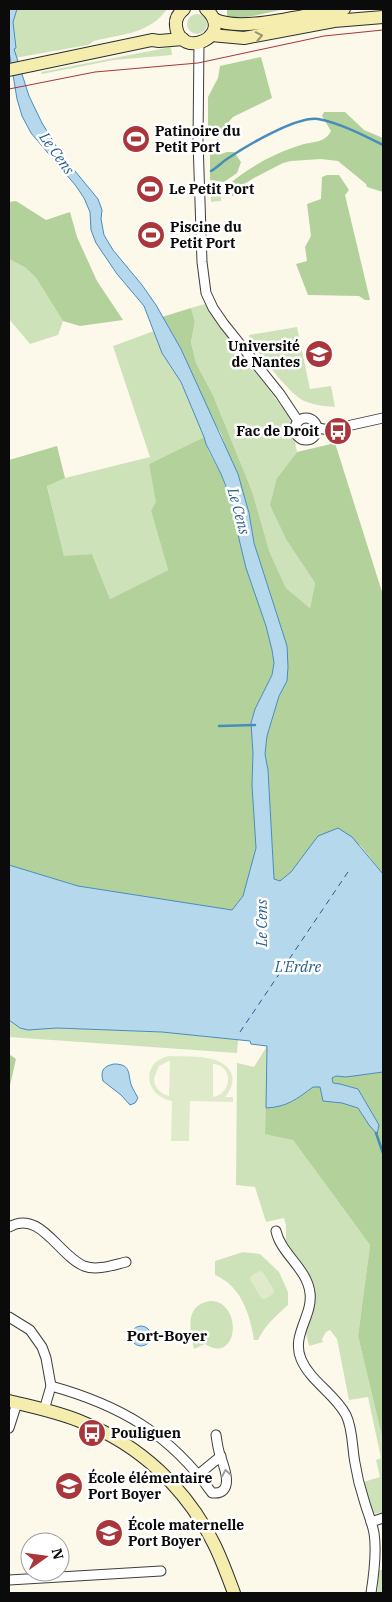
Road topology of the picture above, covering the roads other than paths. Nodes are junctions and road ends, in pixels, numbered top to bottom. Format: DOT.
graph roads {
  1 [pos="184,9"];
  2 [pos="344,9"];
  3 [pos="210,12"];
  4 [pos="383,17"];
  5 [pos="176,23"];
  6 [pos="211,35"];
  7 [pos="183,39"];
  8 [pos="152,40"];
  9 [pos="199,43"];
  10 [pos="9,70"];
  11 [pos="383,418"];
  12 [pos="298,421"];
  13 [pos="318,428"];
  14 [pos="9,1227"];
  15 [pos="276,1231"];
  16 [pos="126,1262"];
  17 [pos="9,1316"];
  18 [pos="51,1386"];
  19 [pos="13,1402"];
  20 [pos="44,1410"];
  21 [pos="9,1428"];
  22 [pos="216,1435"];
  23 [pos="221,1456"];
  24 [pos="199,1474"];
  25 [pos="383,1518"];
  26 [pos="371,1522"];
  27 [pos="161,1571"];
  28 [pos="9,1580"];
  29 [pos="234,1593"];
  30 [pos="371,1593"];
  1 -- 5 [label="main road"];
  2 -- 3 [label="main road"];
  3 -- 6 [label="main road"];
  6 -- 4 [label="main road, one-way"];
  5 -- 7 [label="main road"];
  5 -- 8 [label="main road"];
  6 -- 9 [label="main road"];
  7 -- 8 [label="main road"];
  7 -- 9 [label="main road"];
  8 -- 10 [label="main road"];
  9 -- 12 [label="street"];
  11 -- 13 [label="street"];
  12 -- 13 [label="street"];
  12 -- 13 [label="street"];
  14 -- 16 [label="street"];
  15 -- 26 [label="street"];
  17 -- 18 [label="street"];
  18 -- 20 [label="street"];
  18 -- 24 [label="street"];
  19 -- 20 [label="main road"];
  19 -- 21 [label="street"];
  20 -- 29 [label="main road"];
  22 -- 23 [label="street"];
  23 -- 24 [label="street"];
  24 -- 23 [label="street, one-way"];
  25 -- 26 [label="street"];
  26 -- 30 [label="street"];
  27 -- 28 [label="street"];
}
